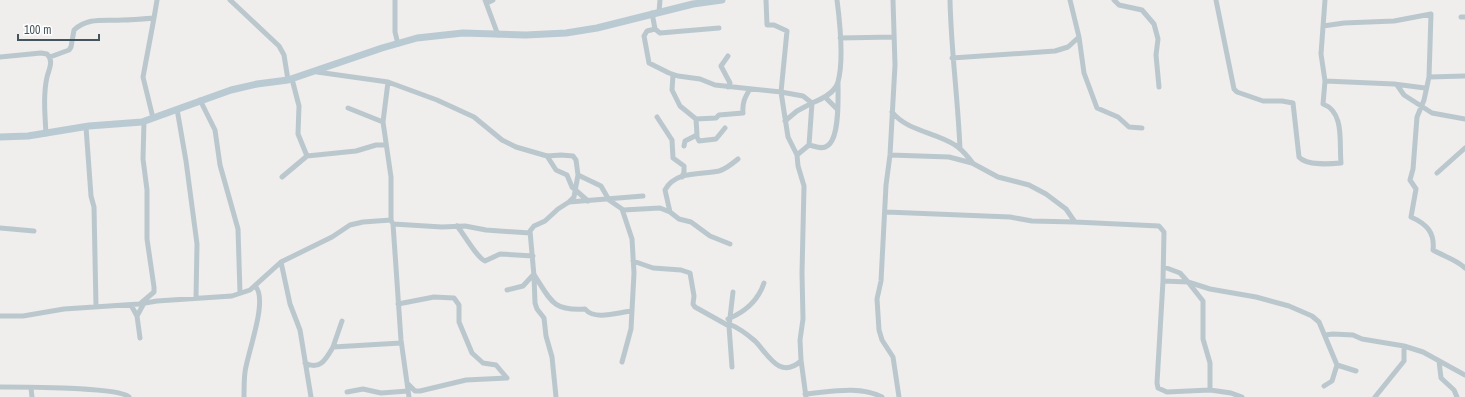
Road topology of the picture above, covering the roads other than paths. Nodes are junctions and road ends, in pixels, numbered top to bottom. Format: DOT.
graph roads {
  1 [pos="157,0"];
  2 [pos="230,0"];
  3 [pos="395,0"];
  4 [pos="493,0"];
  5 [pos="660,0"];
  6 [pos="718,0"];
  7 [pos="766,0"];
  8 [pos="837,0"];
  9 [pos="893,0"];
  10 [pos="950,0"];
  11 [pos="1070,0"];
  12 [pos="1114,0"];
  13 [pos="1216,0"];
  14 [pos="1325,0"];
  15 [pos="486,1"];
  16 [pos="692,2"];
  17 [pos="656,13"];
  18 [pos="154,18"];
  19 [pos="1323,26"];
  20 [pos="720,28"];
  21 [pos="655,29"];
  22 [pos="498,35"];
  23 [pos="894,37"];
  24 [pos="1079,37"];
  25 [pos="840,38"];
  26 [pos="398,44"];
  27 [pos="728,56"];
  28 [pos="0,57"];
  29 [pos="50,57"];
  30 [pos="952,58"];
  31 [pos="317,72"];
  32 [pos="673,75"];
  33 [pos="1465,76"];
  34 [pos="1429,77"];
  35 [pos="290,80"];
  36 [pos="1325,81"];
  37 [pos="388,82"];
  38 [pos="838,82"];
  39 [pos="1397,85"];
  40 [pos="728,87"];
  41 [pos="1160,87"];
  42 [pos="1425,88"];
  43 [pos="750,89"];
  44 [pos="781,92"];
  45 [pos="825,97"];
  46 [pos="200,100"];
  47 [pos="812,103"];
  48 [pos="348,108"];
  49 [pos="1422,108"];
  50 [pos="177,109"];
  51 [pos="837,109"];
  52 [pos="892,112"];
  53 [pos="657,117"];
  54 [pos="153,118"];
  55 [pos="696,119"];
  56 [pos="1465,119"];
  57 [pos="144,121"];
  58 [pos="383,122"];
  59 [pos="785,122"];
  60 [pos="86,127"];
  61 [pos="725,128"];
  62 [pos="1142,128"];
  63 [pos="46,134"];
  64 [pos="696,136"];
  65 [pos="0,137"];
  66 [pos="385,145"];
  67 [pos="809,145"];
  68 [pos="684,146"];
  69 [pos="1465,148"];
  70 [pos="960,149"];
  71 [pos="797,155"];
  72 [pos="890,155"];
  73 [pos="307,156"];
  74 [pos="547,156"];
  75 [pos="738,159"];
  76 [pos="972,163"];
  77 [pos="1437,173"];
  78 [pos="578,174"];
  79 [pos="282,177"];
  80 [pos="682,177"];
  81 [pos="575,190"];
  82 [pos="643,196"];
  83 [pos="609,200"];
  84 [pos="588,201"];
  85 [pos="569,202"];
  86 [pos="616,204"];
  87 [pos="633,208"];
  88 [pos="622,210"];
  89 [pos="670,212"];
  90 [pos="886,212"];
  91 [pos="392,222"];
  92 [pos="1075,222"];
  93 [pos="457,226"];
  94 [pos="0,228"];
  95 [pos="34,231"];
  96 [pos="530,233"];
  97 [pos="730,244"];
  98 [pos="533,256"];
  99 [pos="633,261"];
  100 [pos="282,262"];
  101 [pos="1164,267"];
  102 [pos="1465,268"];
  103 [pos="534,275"];
  104 [pos="1163,281"];
  105 [pos="1188,282"];
  106 [pos="764,283"];
  107 [pos="255,286"];
  108 [pos="507,290"];
  109 [pos="733,292"];
  110 [pos="153,293"];
  111 [pos="240,294"];
  112 [pos="196,298"];
  113 [pos="156,301"];
  114 [pos="142,304"];
  115 [pos="398,304"];
  116 [pos="131,305"];
  117 [pos="96,307"];
  118 [pos="632,311"];
  119 [pos="0,316"];
  120 [pos="137,316"];
  121 [pos="342,321"];
  122 [pos="729,323"];
  123 [pos="1325,335"];
  124 [pos="140,338"];
  125 [pos="401,343"];
  126 [pos="1404,346"];
  127 [pos="333,347"];
  128 [pos="801,361"];
  129 [pos="1439,361"];
  130 [pos="622,362"];
  131 [pos="305,364"];
  132 [pos="1337,365"];
  133 [pos="732,367"];
  134 [pos="1356,371"];
  135 [pos="1465,375"];
  136 [pos="408,384"];
  137 [pos="1324,386"];
  138 [pos="0,387"];
  139 [pos="31,388"];
  140 [pos="1210,390"];
  141 [pos="408,391"];
  142 [pos="347,392"];
  143 [pos="805,395"];
  144 [pos="32,397"];
  145 [pos="129,397"];
  146 [pos="244,397"];
  147 [pos="311,397"];
  148 [pos="409,397"];
  149 [pos="556,397"];
  150 [pos="882,397"];
  151 [pos="899,397"];
  152 [pos="1242,397"];
  153 [pos="1375,397"];
  154 [pos="1457,397"];
  1 -- 18 [label="street"];
  2 -- 35 [label="street"];
  3 -- 26 [label="street"];
  4 -- 15 [label="street"];
  5 -- 17 [label="street"];
  6 -- 16 [label="street"];
  7 -- 44 [label="street"];
  8 -- 25 [label="street"];
  9 -- 23 [label="street"];
  10 -- 30 [label="street"];
  11 -- 24 [label="street"];
  12 -- 41 [label="street"];
  13 -- 36 [label="street"];
  14 -- 19 [label="street"];
  15 -- 22 [label="street"];
  16 -- 17 [label="street"];
  17 -- 21 [label="street"];
  17 -- 22 [label="street"];
  18 -- 29 [label="street"];
  18 -- 54 [label="street"];
  19 -- 34 [label="street"];
  19 -- 36 [label="street"];
  20 -- 21 [label="street"];
  21 -- 32 [label="street"];
  22 -- 26 [label="street"];
  23 -- 25 [label="street"];
  23 -- 52 [label="street"];
  24 -- 30 [label="street"];
  24 -- 62 [label="street"];
  25 -- 38 [label="street"];
  26 -- 31 [label="street"];
  27 -- 40 [label="street"];
  28 -- 29 [label="street"];
  29 -- 63 [label="street"];
  30 -- 70 [label="street"];
  31 -- 35 [label="street"];
  31 -- 37 [label="street"];
  32 -- 40 [label="street"];
  32 -- 55 [label="street"];
  33 -- 34 [label="street"];
  34 -- 42 [label="street"];
  35 -- 46 [label="street"];
  35 -- 73 [label="street"];
  36 -- 39 [label="street"];
  37 -- 58 [label="street"];
  37 -- 74 [label="street"];
  38 -- 45 [label="street"];
  38 -- 51 [label="street"];
  39 -- 42 [label="street"];
  39 -- 49 [label="street"];
  40 -- 43 [label="street"];
  42 -- 49 [label="street"];
  43 -- 44 [label="street"];
  43 -- 55 [label="street"];
  44 -- 47 [label="street"];
  44 -- 59 [label="street"];
  45 -- 47 [label="street"];
  45 -- 51 [label="street"];
  46 -- 50 [label="street"];
  46 -- 111 [label="street"];
  47 -- 59 [label="street"];
  47 -- 67 [label="street"];
  48 -- 58 [label="street"];
  49 -- 56 [label="street"];
  49 -- 102 [label="street"];
  50 -- 54 [label="street"];
  50 -- 112 [label="street"];
  51 -- 67 [label="street"];
  52 -- 70 [label="street"];
  52 -- 72 [label="street"];
  53 -- 80 [label="street"];
  54 -- 57 [label="street"];
  55 -- 64 [label="street"];
  57 -- 60 [label="street"];
  57 -- 110 [label="street"];
  58 -- 66 [label="street"];
  59 -- 71 [label="street"];
  60 -- 63 [label="street"];
  60 -- 117 [label="street"];
  61 -- 64 [label="street"];
  63 -- 65 [label="street"];
  64 -- 68 [label="street"];
  66 -- 73 [label="street"];
  66 -- 91 [label="street"];
  67 -- 71 [label="street"];
  69 -- 77 [label="street"];
  70 -- 76 [label="street"];
  71 -- 128 [label="street"];
  72 -- 76 [label="street"];
  72 -- 90 [label="street"];
  73 -- 79 [label="street"];
  74 -- 78 [label="street"];
  74 -- 81 [label="street"];
  75 -- 80 [label="street"];
  76 -- 92 [label="street"];
  78 -- 81 [label="street"];
  78 -- 83 [label="street"];
  80 -- 89 [label="street"];
  81 -- 84 [label="street"];
  81 -- 85 [label="street"];
  82 -- 83 [label="street"];
  83 -- 84 [label="street"];
  83 -- 86 [label="street"];
  84 -- 85 [label="street"];
  85 -- 96 [label="street"];
  86 -- 87 [label="street"];
  86 -- 88 [label="street"];
  87 -- 88 [label="street"];
  87 -- 89 [label="street"];
  88 -- 99 [label="street"];
  89 -- 97 [label="street"];
  90 -- 92 [label="street"];
  90 -- 151 [label="street"];
  91 -- 93 [label="street"];
  91 -- 100 [label="street"];
  91 -- 115 [label="street"];
  92 -- 101 [label="street"];
  93 -- 96 [label="street"];
  93 -- 98 [label="street"];
  94 -- 95 [label="street"];
  96 -- 98 [label="street"];
  98 -- 103 [label="street"];
  99 -- 118 [label="street"];
  99 -- 122 [label="street"];
  100 -- 107 [label="street"];
  100 -- 131 [label="street"];
  101 -- 104 [label="street"];
  101 -- 105 [label="street"];
  103 -- 108 [label="street"];
  103 -- 118 [label="street"];
  103 -- 149 [label="street"];
  104 -- 105 [label="street"];
  104 -- 140 [label="street"];
  105 -- 123 [label="street"];
  105 -- 140 [label="street"];
  106 -- 122 [label="street"];
  107 -- 111 [label="street"];
  107 -- 146 [label="street"];
  109 -- 122 [label="street"];
  110 -- 113 [label="street"];
  110 -- 114 [label="street"];
  111 -- 112 [label="street"];
  112 -- 113 [label="street"];
  113 -- 114 [label="street"];
  114 -- 116 [label="street"];
  114 -- 120 [label="street"];
  115 -- 125 [label="street"];
  115 -- 136 [label="street"];
  116 -- 117 [label="street"];
  116 -- 120 [label="street"];
  117 -- 119 [label="street"];
  118 -- 130 [label="street"];
  120 -- 124 [label="street"];
  121 -- 127 [label="street"];
  122 -- 128 [label="street"];
  122 -- 133 [label="street"];
  123 -- 126 [label="street"];
  123 -- 132 [label="street"];
  125 -- 127 [label="street"];
  125 -- 136 [label="street"];
  126 -- 129 [label="street"];
  126 -- 153 [label="street"];
  127 -- 131 [label="street"];
  128 -- 143 [label="street"];
  129 -- 135 [label="street"];
  129 -- 154 [label="street"];
  131 -- 147 [label="street"];
  132 -- 134 [label="street"];
  132 -- 137 [label="street"];
  136 -- 141 [label="street"];
  138 -- 139 [label="street"];
  139 -- 144 [label="street"];
  139 -- 145 [label="street"];
  140 -- 152 [label="street"];
  141 -- 142 [label="street"];
  141 -- 148 [label="street"];
  143 -- 150 [label="street"];
}
